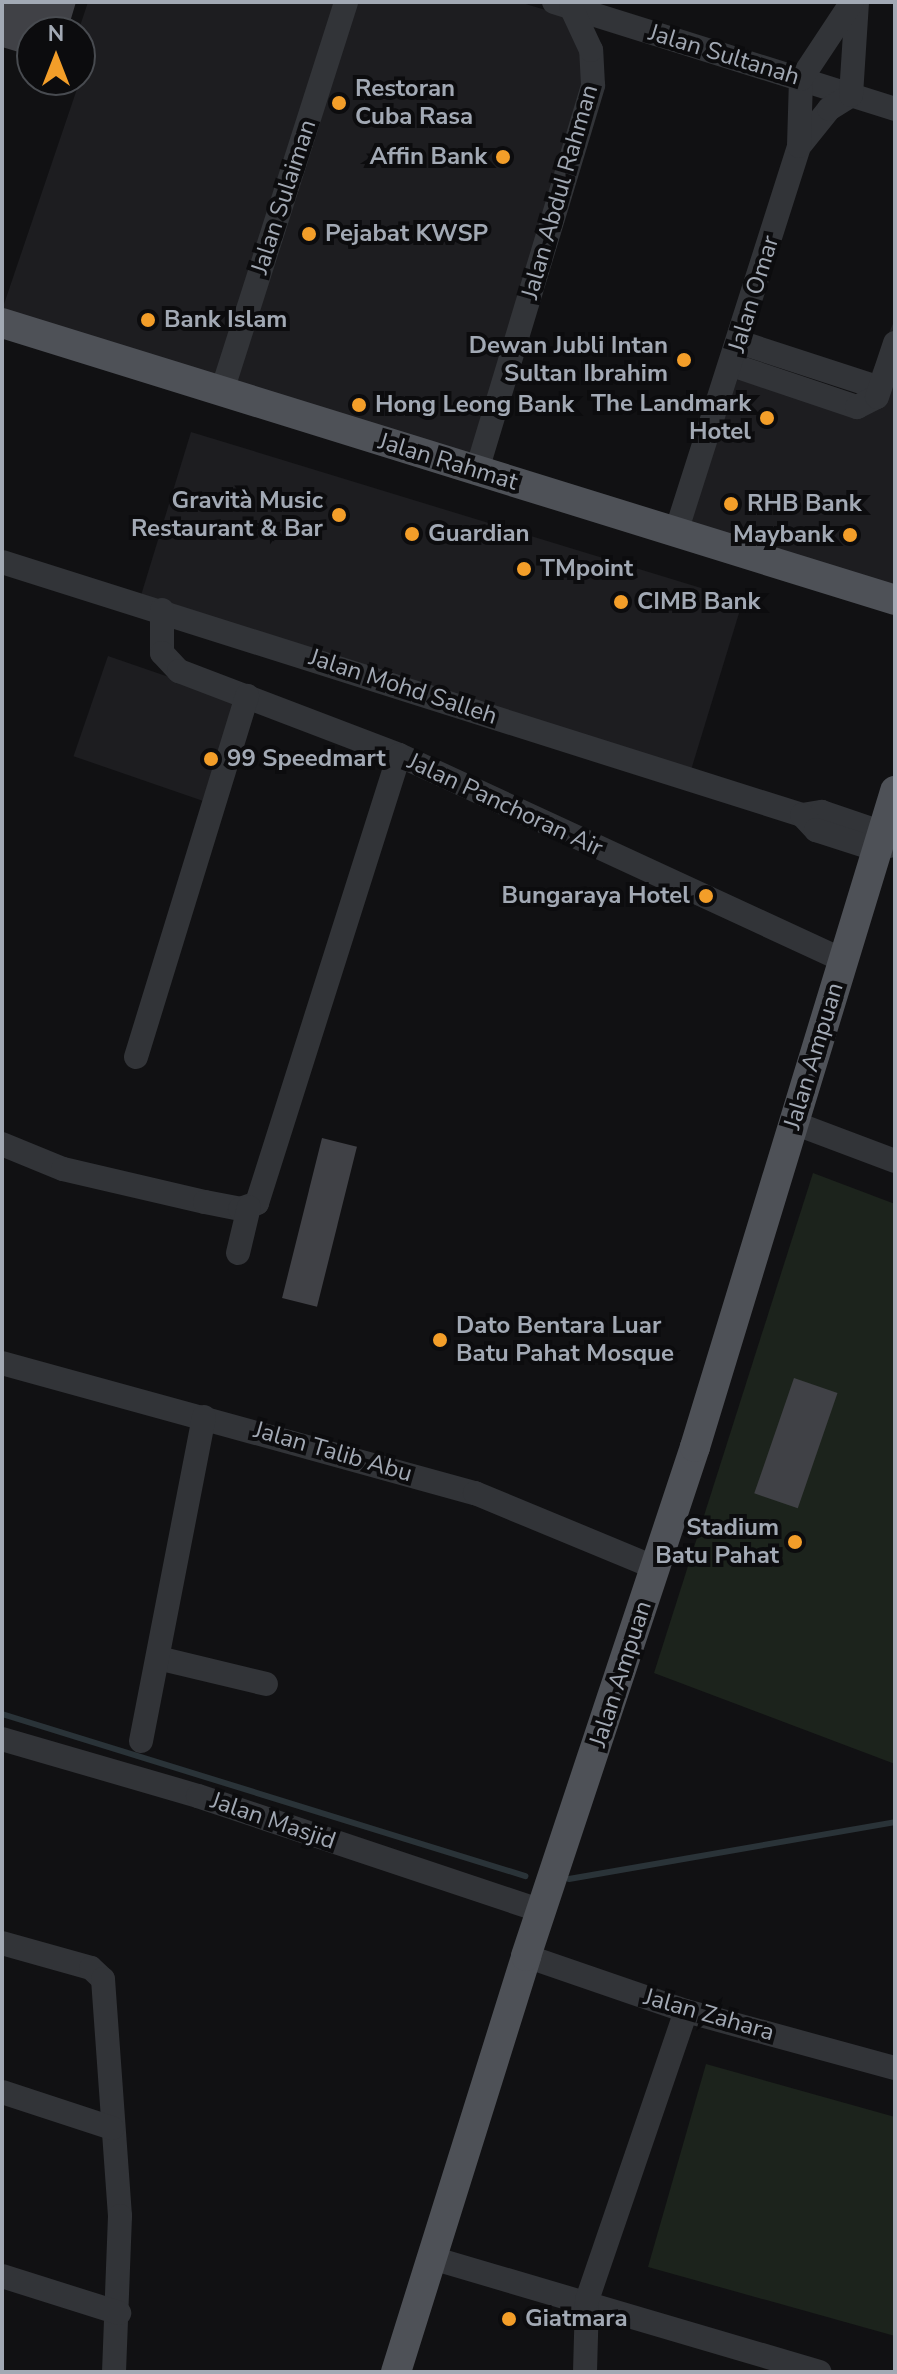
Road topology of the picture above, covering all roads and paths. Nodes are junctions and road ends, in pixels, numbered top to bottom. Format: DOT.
graph roads {
  1 [pos="346,2"];
  2 [pos="854,2"];
  3 [pos="562,5"];
  4 [pos="621,12"];
  5 [pos="801,79"];
  6 [pos="851,95"];
  7 [pos="895,109"];
  8 [pos="799,146"];
  9 [pos="2,323"];
  10 [pos="895,343"];
  11 [pos="735,354"];
  12 [pos="222,391"];
  13 [pos="477,470"];
  14 [pos="676,532"];
  15 [pos="2,562"];
  16 [pos="895,600"];
  17 [pos="162,610"];
  18 [pos="247,696"];
  19 [pos="399,755"];
  20 [pos="895,791"];
  21 [pos="887,840"];
  22 [pos="843,960"];
  23 [pos="136,1057"];
  24 [pos="794,1123"];
  25 [pos="2,1144"];
  26 [pos="895,1161"];
  27 [pos="249,1207"];
  28 [pos="238,1253"];
  29 [pos="2,1363"];
  30 [pos="204,1417"];
  31 [pos="656,1568"];
  32 [pos="158,1658"];
  33 [pos="266,1684"];
  34 [pos="2,1739"];
  35 [pos="141,1741"];
  36 [pos="542,1911"];
  37 [pos="2,1943"];
  38 [pos="526,1956"];
  39 [pos="686,2011"];
  40 [pos="895,2068"];
  41 [pos="2,2092"];
  42 [pos="112,2128"];
  43 [pos="432,2258"];
  44 [pos="2,2276"];
  45 [pos="587,2300"];
  46 [pos="119,2313"];
  47 [pos="114,2372"];
  48 [pos="396,2372"];
  49 [pos="585,2372"];
  50 [pos="820,2372"];
  1 -- 12 [label="street, Jalan Sulaiman"];
  2 -- 5 [label="street"];
  2 -- 6 [label="street"];
  3 -- 4 [label="street, Jalan Sultanah"];
  3 -- 13 [label="street, Jalan Abdul Rahman"];
  4 -- 5 [label="street, Jalan Sultanah"];
  5 -- 6 [label="street, Jalan Sultanah"];
  5 -- 8 [label="street"];
  6 -- 7 [label="street, Jalan Sultanah"];
  6 -- 8 [label="street"];
  8 -- 11 [label="street, Jalan Omar"];
  9 -- 12 [label="main road, Jalan Rahmat"];
  10 -- 11 [label="street"];
  11 -- 14 [label="street, Jalan Omar"];
  12 -- 13 [label="main road, Jalan Rahmat"];
  13 -- 14 [label="main road, Jalan Rahmat"];
  14 -- 16 [label="main road, Jalan Rahmat"];
  15 -- 17 [label="street, Jalan Mohd Salleh"];
  17 -- 18 [label="street, Jalan Panchoran Air"];
  17 -- 21 [label="street, Jalan Mohd Salleh"];
  18 -- 19 [label="street, Jalan Panchoran Air"];
  18 -- 23 [label="street"];
  19 -- 22 [label="street, Jalan Panchoran Air"];
  19 -- 27 [label="street"];
  20 -- 21 [label="main road, Jalan Ampuan"];
  21 -- 22 [label="main road, Jalan Ampuan"];
  22 -- 24 [label="main road, Jalan Ampuan"];
  24 -- 26 [label="street"];
  24 -- 31 [label="main road, Jalan Ampuan"];
  25 -- 27 [label="street"];
  27 -- 28 [label="street"];
  29 -- 30 [label="street, Jalan Talib Abu"];
  30 -- 31 [label="street, Jalan Talib Abu"];
  30 -- 32 [label="street"];
  31 -- 36 [label="main road, Jalan Ampuan"];
  32 -- 33 [label="street"];
  32 -- 35 [label="street"];
  34 -- 36 [label="street, Jalan Masjid"];
  36 -- 38 [label="main road, Jalan Ampuan"];
  37 -- 42 [label="street"];
  38 -- 39 [label="street, Jalan Zahara"];
  38 -- 43 [label="main road, Jalan Ampuan"];
  39 -- 40 [label="street, Jalan Zahara"];
  39 -- 45 [label="street"];
  41 -- 42 [label="street"];
  42 -- 46 [label="street"];
  43 -- 45 [label="street"];
  43 -- 48 [label="main road, Jalan Ampuan"];
  44 -- 46 [label="street"];
  45 -- 49 [label="street"];
  45 -- 50 [label="street"];
  46 -- 47 [label="street"];
}
